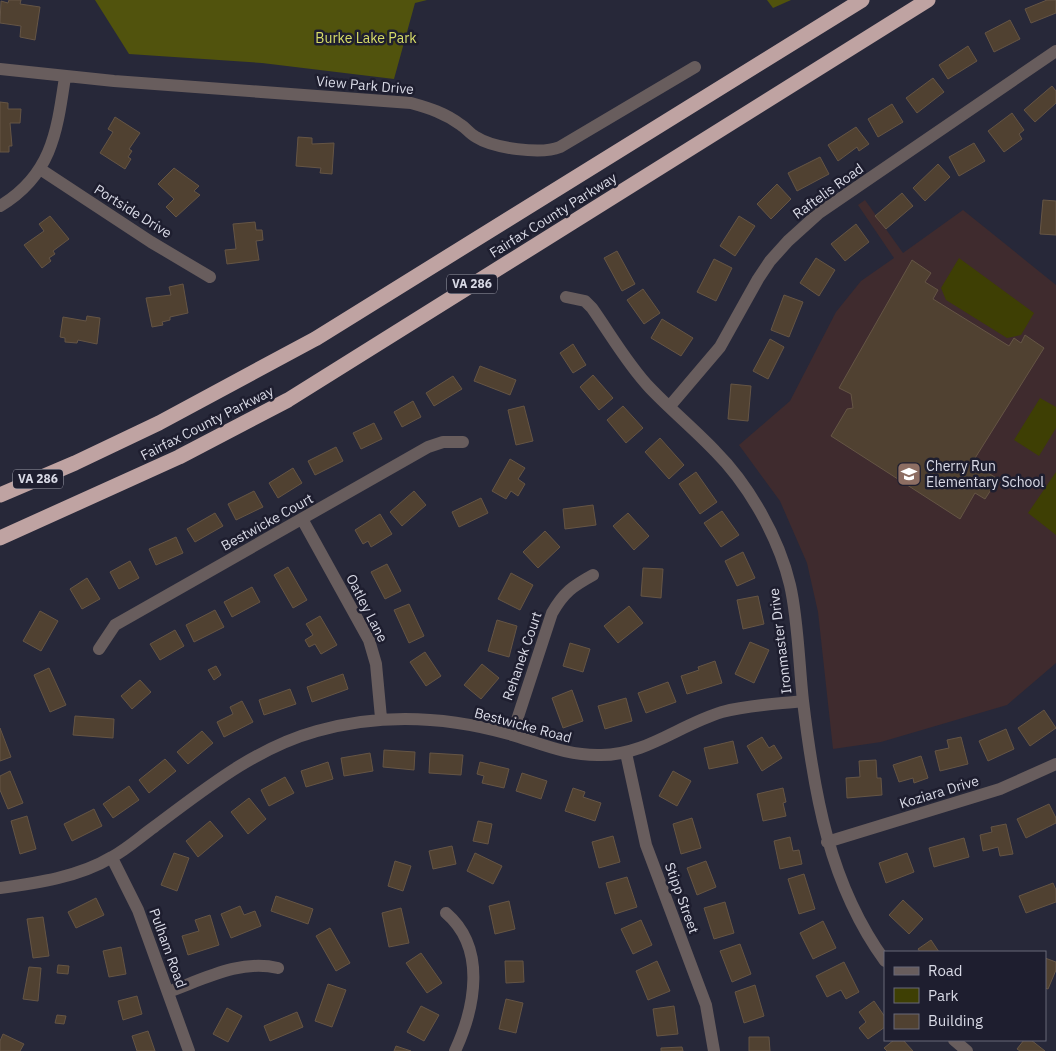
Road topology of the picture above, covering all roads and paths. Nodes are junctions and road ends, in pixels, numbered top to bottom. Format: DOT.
graph roads {
  1 [pos="862,0"];
  2 [pos="928,0"];
  3 [pos="1056,51"];
  4 [pos="694,67"];
  5 [pos="0,69"];
  6 [pos="65,77"];
  7 [pos="40,169"];
  8 [pos="0,206"];
  9 [pos="210,277"];
  10 [pos="566,296"];
  11 [pos="669,406"];
  12 [pos="463,442"];
  13 [pos="0,495"];
  14 [pos="302,519"];
  15 [pos="0,538"];
  16 [pos="593,575"];
  17 [pos="99,649"];
  18 [pos="803,701"];
  19 [pos="382,718"];
  20 [pos="512,735"];
  21 [pos="626,753"];
  22 [pos="1056,764"];
  23 [pos="827,842"];
  24 [pos="112,858"];
  25 [pos="0,888"];
  26 [pos="446,913"];
  27 [pos="884,959"];
  28 [pos="278,968"];
  29 [pos="168,992"];
  30 [pos="955,1041"];
  31 [pos="189,1051"];
  32 [pos="455,1051"];
  33 [pos="714,1051"];
  34 [pos="967,1051"];
  1 -- 13 [label="highway, Fairfax County Parkway / VA 286"];
  2 -- 15 [label="highway, Fairfax County Parkway / VA 286"];
  3 -- 11 [label="street, Raftelis Road"];
  4 -- 6 [label="street, View Park Drive"];
  5 -- 6 [label="street, View Park Drive"];
  6 -- 7 [label="street"];
  7 -- 8 [label="street"];
  7 -- 9 [label="street, Portside Drive"];
  10 -- 11 [label="street, Ironmaster Drive"];
  11 -- 18 [label="street, Ironmaster Drive"];
  12 -- 14 [label="street, Bestwicke Court"];
  14 -- 17 [label="street, Bestwicke Court"];
  14 -- 19 [label="street, Oatley Lane"];
  16 -- 20 [label="street, Rehanek Court"];
  18 -- 21 [label="street, Bestwicke Road"];
  18 -- 23 [label="street, Ironmaster Drive"];
  19 -- 20 [label="street, Bestwicke Road"];
  19 -- 24 [label="street, Bestwicke Road"];
  20 -- 21 [label="street, Bestwicke Road"];
  21 -- 33 [label="street, Stipp Street"];
  22 -- 23 [label="street, Koziara Drive"];
  23 -- 27 [label="street, Ironmaster Drive"];
  24 -- 25 [label="street, Bestwicke Road"];
  24 -- 29 [label="street, Pulham Road"];
  26 -- 32 [label="street"];
  28 -- 29 [label="street"];
  29 -- 31 [label="street, Pulham Road"];
  30 -- 34 [label="street"];
}
